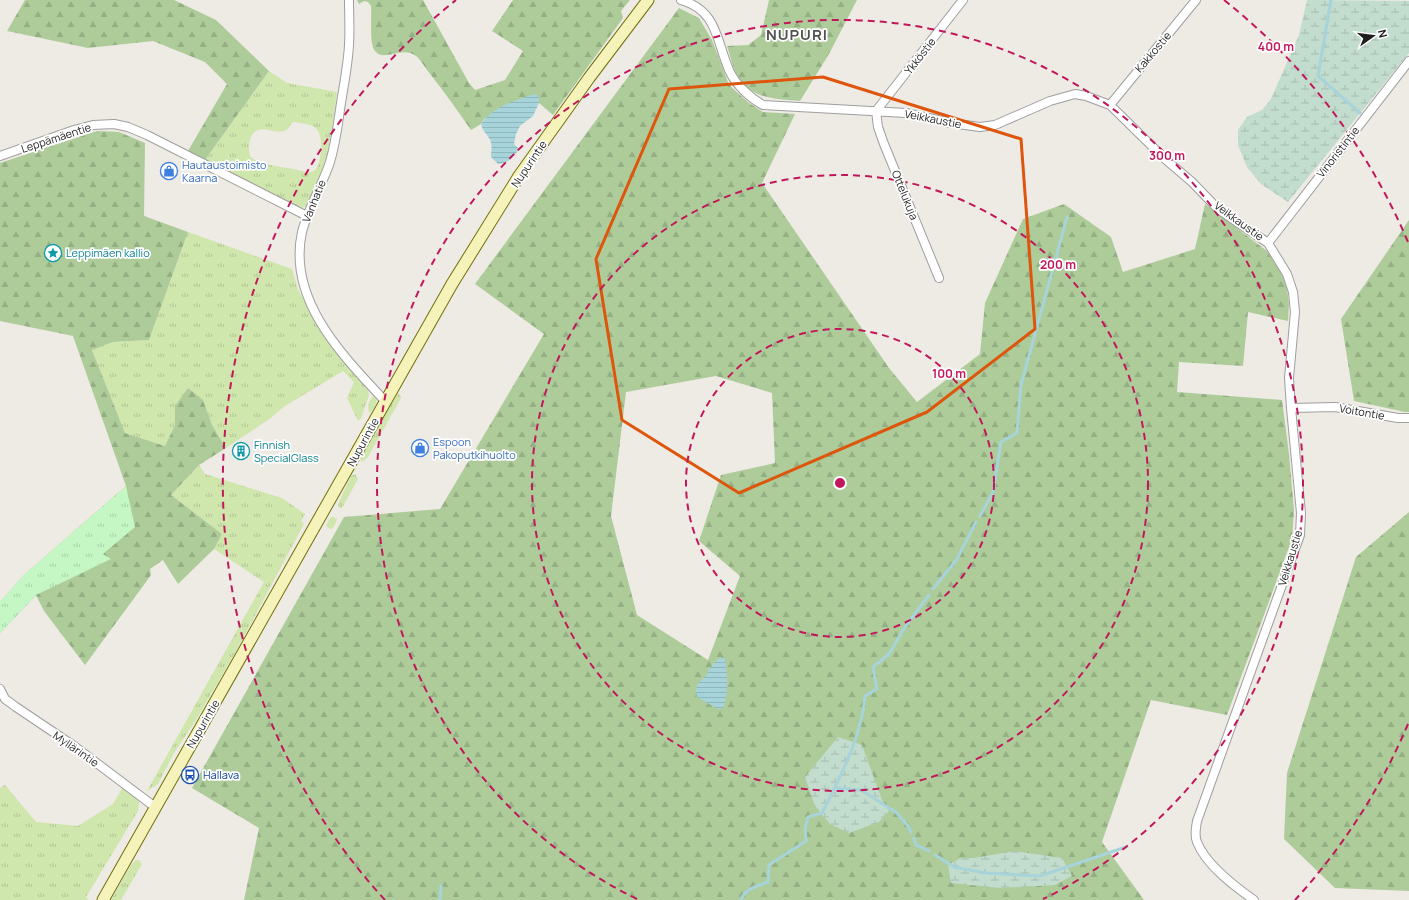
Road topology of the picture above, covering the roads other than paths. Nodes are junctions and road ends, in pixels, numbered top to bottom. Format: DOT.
graph roads {
  1 [pos="349,0"];
  2 [pos="648,0"];
  3 [pos="680,0"];
  4 [pos="963,0"];
  5 [pos="1196,0"];
  6 [pos="1409,61"];
  7 [pos="1110,104"];
  8 [pos="876,111"];
  9 [pos="0,156"];
  10 [pos="307,216"];
  11 [pos="1268,243"];
  12 [pos="939,278"];
  13 [pos="386,401"];
  14 [pos="1291,408"];
  15 [pos="1409,418"];
  16 [pos="0,689"];
  17 [pos="155,807"];
  18 [pos="103,900"];
  19 [pos="1254,900"];
  1 -- 10 [label="street, Vanhatie"];
  2 -- 13 [label="main road, Nupurintie"];
  3 -- 8 [label="street, Veikkaustie"];
  4 -- 8 [label="street, Ykköstie"];
  5 -- 7 [label="street, Kakkostie"];
  6 -- 11 [label="street, Vinoristintie"];
  7 -- 8 [label="street, Veikkaustie"];
  7 -- 11 [label="street, Veikkaustie"];
  8 -- 12 [label="street, Ottelukuja"];
  9 -- 10 [label="street, Leppämäentie"];
  10 -- 13 [label="street, Vanhatie"];
  11 -- 14 [label="street, Veikkaustie"];
  13 -- 17 [label="main road, Nupurintie"];
  14 -- 15 [label="street, Voitontie"];
  14 -- 19 [label="street, Veikkaustie"];
  16 -- 17 [label="street, Myllärintie"];
  17 -- 18 [label="main road, Nupurintie"];
}
